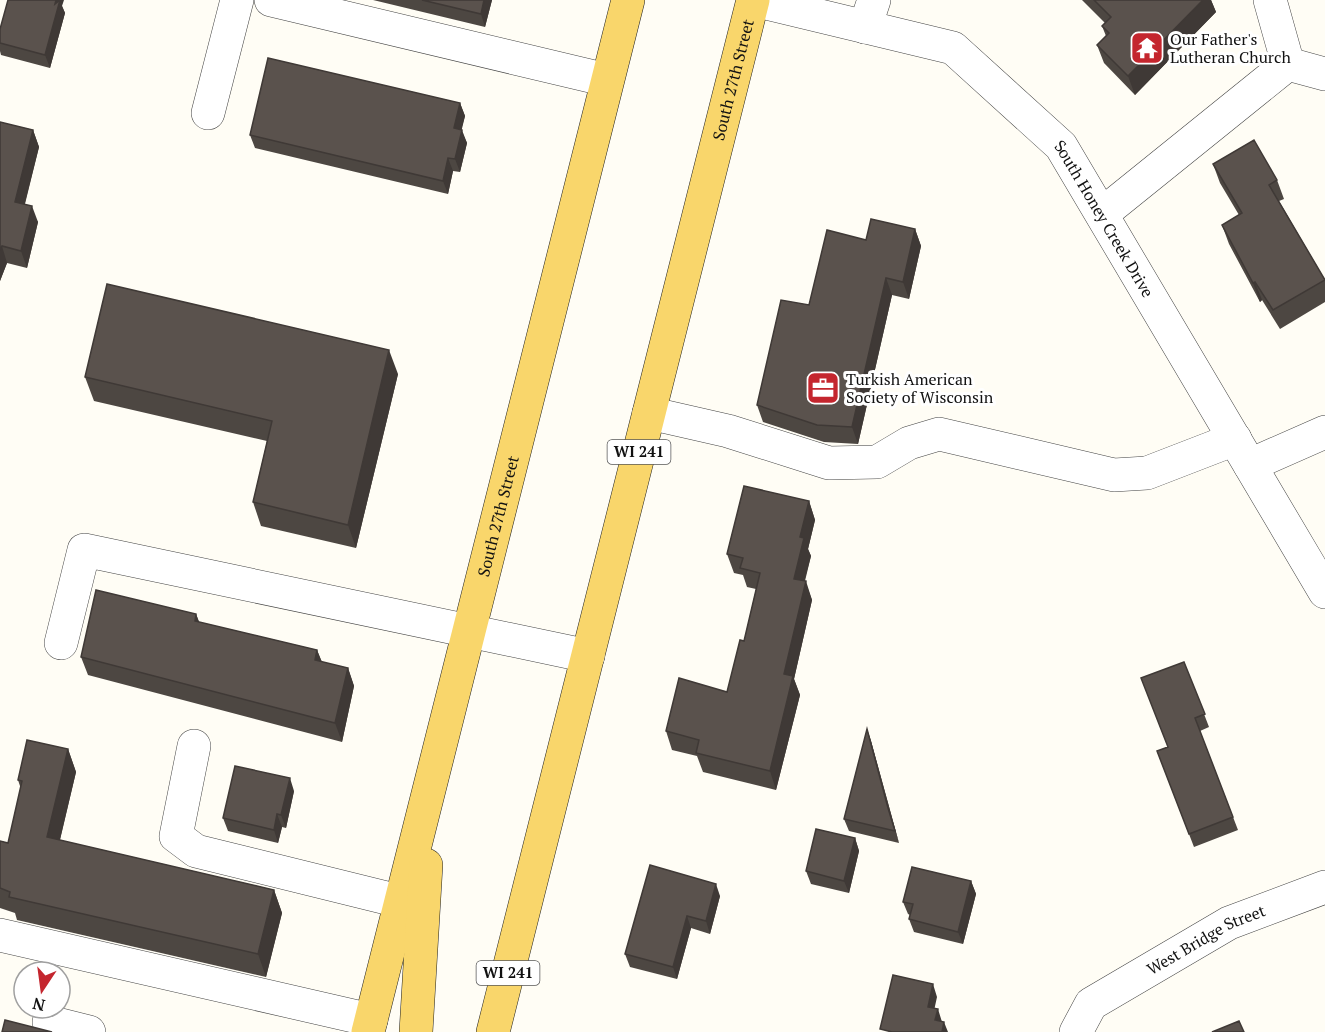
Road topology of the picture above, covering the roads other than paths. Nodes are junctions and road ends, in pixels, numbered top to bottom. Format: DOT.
graph roads {
  1 [pos="237,0"];
  2 [pos="271,0"];
  3 [pos="628,0"];
  4 [pos="753,0"];
  5 [pos="1270,0"];
  6 [pos="869,13"];
  7 [pos="1288,64"];
  8 [pos="1325,74"];
  9 [pos="608,80"];
  10 [pos="208,113"];
  11 [pos="1102,214"];
  12 [pos="649,413"];
  13 [pos="1325,432"];
  14 [pos="1242,452"];
  15 [pos="1325,592"];
  16 [pos="469,631"];
  17 [pos="61,642"];
  18 [pos="588,656"];
  19 [pos="194,746"];
  20 [pos="1325,887"];
  21 [pos="412,904"];
  22 [pos="0,935"];
  23 [pos="1083,1018"];
  24 [pos="49,1022"];
  25 [pos="369,1026"];
  26 [pos="89,1032"];
  27 [pos="416,1032"];
  28 [pos="493,1032"];
  1 -- 10 [label="street"];
  2 -- 9 [label="street"];
  3 -- 9 [label="main road, South 27th Street"];
  4 -- 6 [label="street, South Honey Creek Drive"];
  4 -- 12 [label="main road, South 27th Street / WI 241"];
  5 -- 7 [label="street"];
  6 -- 11 [label="street, South Honey Creek Drive"];
  7 -- 8 [label="street"];
  7 -- 11 [label="street"];
  9 -- 16 [label="main road, South 27th Street"];
  11 -- 14 [label="street, South Honey Creek Drive"];
  12 -- 14 [label="street"];
  12 -- 18 [label="main road, South 27th Street / WI 241"];
  13 -- 14 [label="street"];
  14 -- 15 [label="street, South Honey Creek Drive"];
  16 -- 17 [label="street"];
  16 -- 18 [label="street"];
  16 -- 21 [label="main road, South 27th Street"];
  18 -- 28 [label="main road, South 27th Street / WI 241"];
  19 -- 21 [label="street"];
  20 -- 23 [label="street, West Bridge Street"];
  21 -- 25 [label="main road"];
  21 -- 27 [label="main road"];
  22 -- 25 [label="street"];
  24 -- 26 [label="street"];
}
